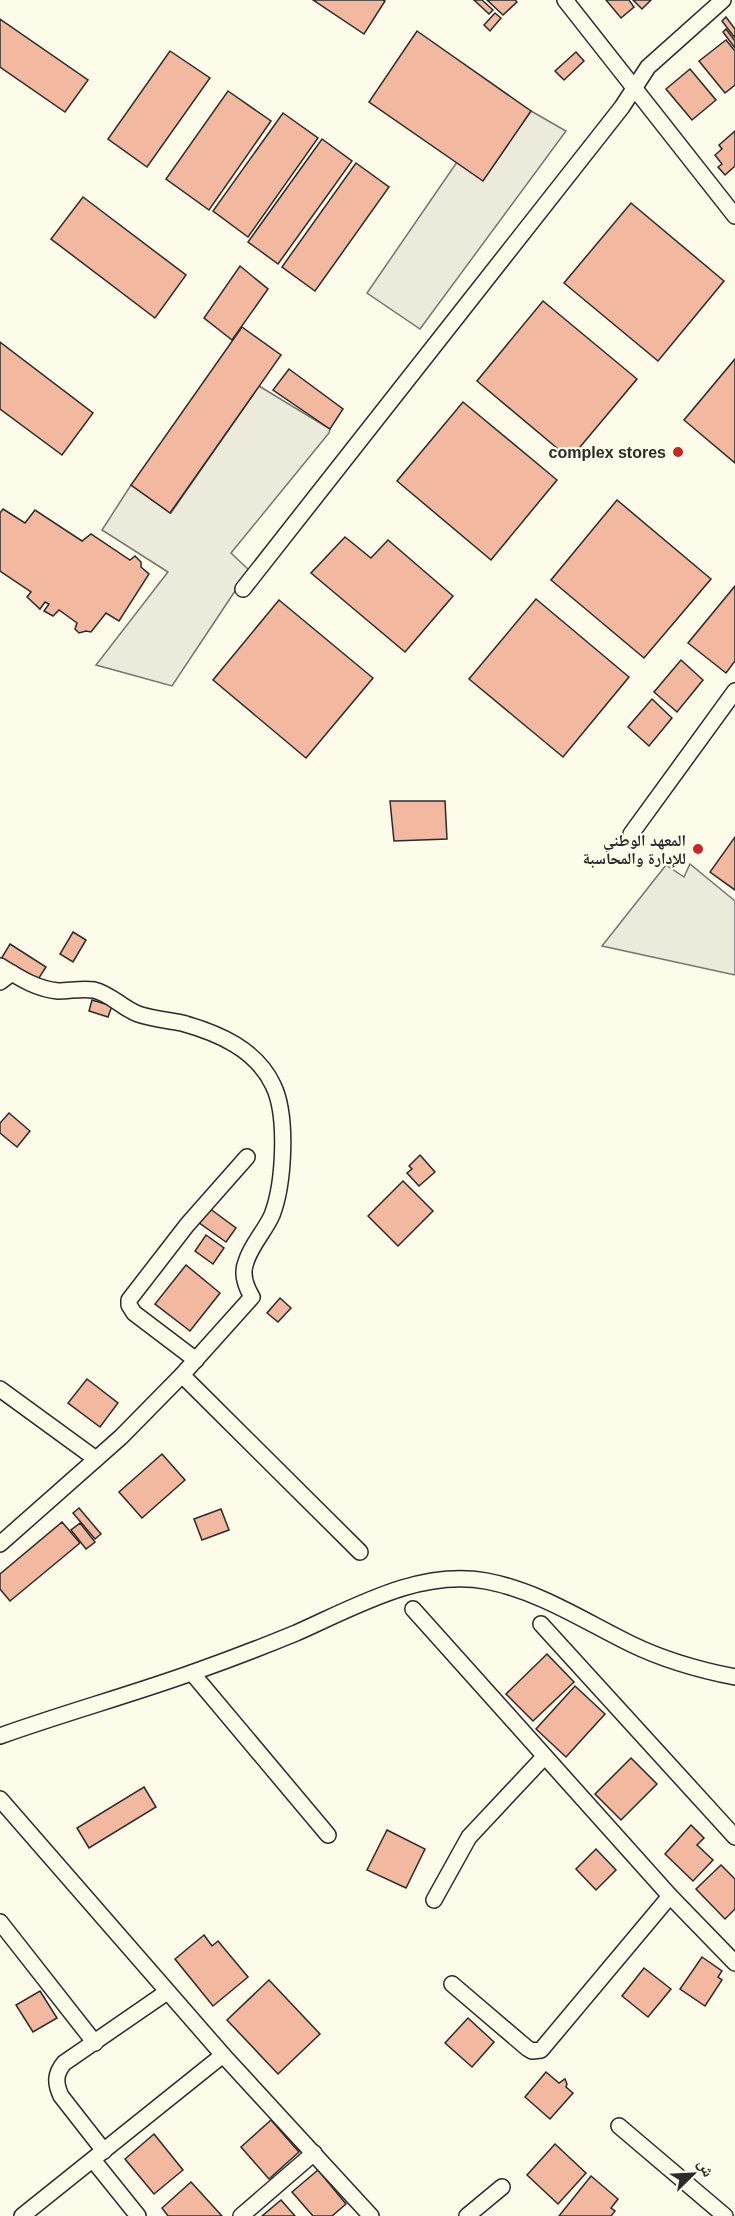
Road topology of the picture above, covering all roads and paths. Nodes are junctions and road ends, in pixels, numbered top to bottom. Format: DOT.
graph roads {
  1 [pos="565,0"];
  2 [pos="723,0"];
  3 [pos="634,87"];
  4 [pos="735,216"];
  5 [pos="243,589"];
  6 [pos="735,692"];
  7 [pos="630,834"];
  8 [pos="4,974"];
  9 [pos="247,1157"];
  10 [pos="196,1360"];
  11 [pos="182,1375"];
  12 [pos="0,1389"];
  13 [pos="96,1459"];
  14 [pos="0,1544"];
  15 [pos="360,1552"];
  16 [pos="413,1609"];
  17 [pos="541,1624"];
  18 [pos="192,1673"];
  19 [pos="735,1677"];
  20 [pos="0,1736"];
  21 [pos="543,1756"];
  22 [pos="0,1799"];
  23 [pos="328,1835"];
  24 [pos="735,1837"];
  25 [pos="670,1896"];
  26 [pos="434,1900"];
  27 [pos="0,1922"];
  28 [pos="735,1963"];
  29 [pos="452,1984"];
  30 [pos="167,1992"];
  31 [pos="95,2043"];
  32 [pos="223,2055"];
  33 [pos="619,2126"];
  34 [pos="314,2153"];
  35 [pos="98,2156"];
  36 [pos="502,2187"];
  37 [pos="22,2216"];
  38 [pos="138,2216"];
  39 [pos="241,2216"];
  40 [pos="371,2216"];
  41 [pos="467,2216"];
  42 [pos="725,2216"];
  1 -- 3 [label="street"];
  2 -- 3 [label="street"];
  3 -- 4 [label="street"];
  3 -- 5 [label="street"];
  6 -- 7 [label="street"];
  8 -- 10 [label="street"];
  9 -- 10 [label="street"];
  10 -- 11 [label="street"];
  11 -- 13 [label="street"];
  11 -- 15 [label="street"];
  12 -- 13 [label="street"];
  13 -- 14 [label="street"];
  16 -- 21 [label="street"];
  17 -- 24 [label="street"];
  18 -- 19 [label="street"];
  18 -- 20 [label="street"];
  18 -- 23 [label="street"];
  21 -- 25 [label="street"];
  21 -- 26 [label="street"];
  22 -- 30 [label="street"];
  25 -- 28 [label="street"];
  25 -- 29 [label="street"];
  27 -- 31 [label="street"];
  30 -- 31 [label="street"];
  30 -- 32 [label="street"];
  31 -- 35 [label="street"];
  32 -- 34 [label="street"];
  32 -- 35 [label="street"];
  33 -- 42 [label="street"];
  34 -- 39 [label="street"];
  34 -- 40 [label="street"];
  35 -- 37 [label="street"];
  35 -- 38 [label="street"];
  36 -- 41 [label="street"];
}
